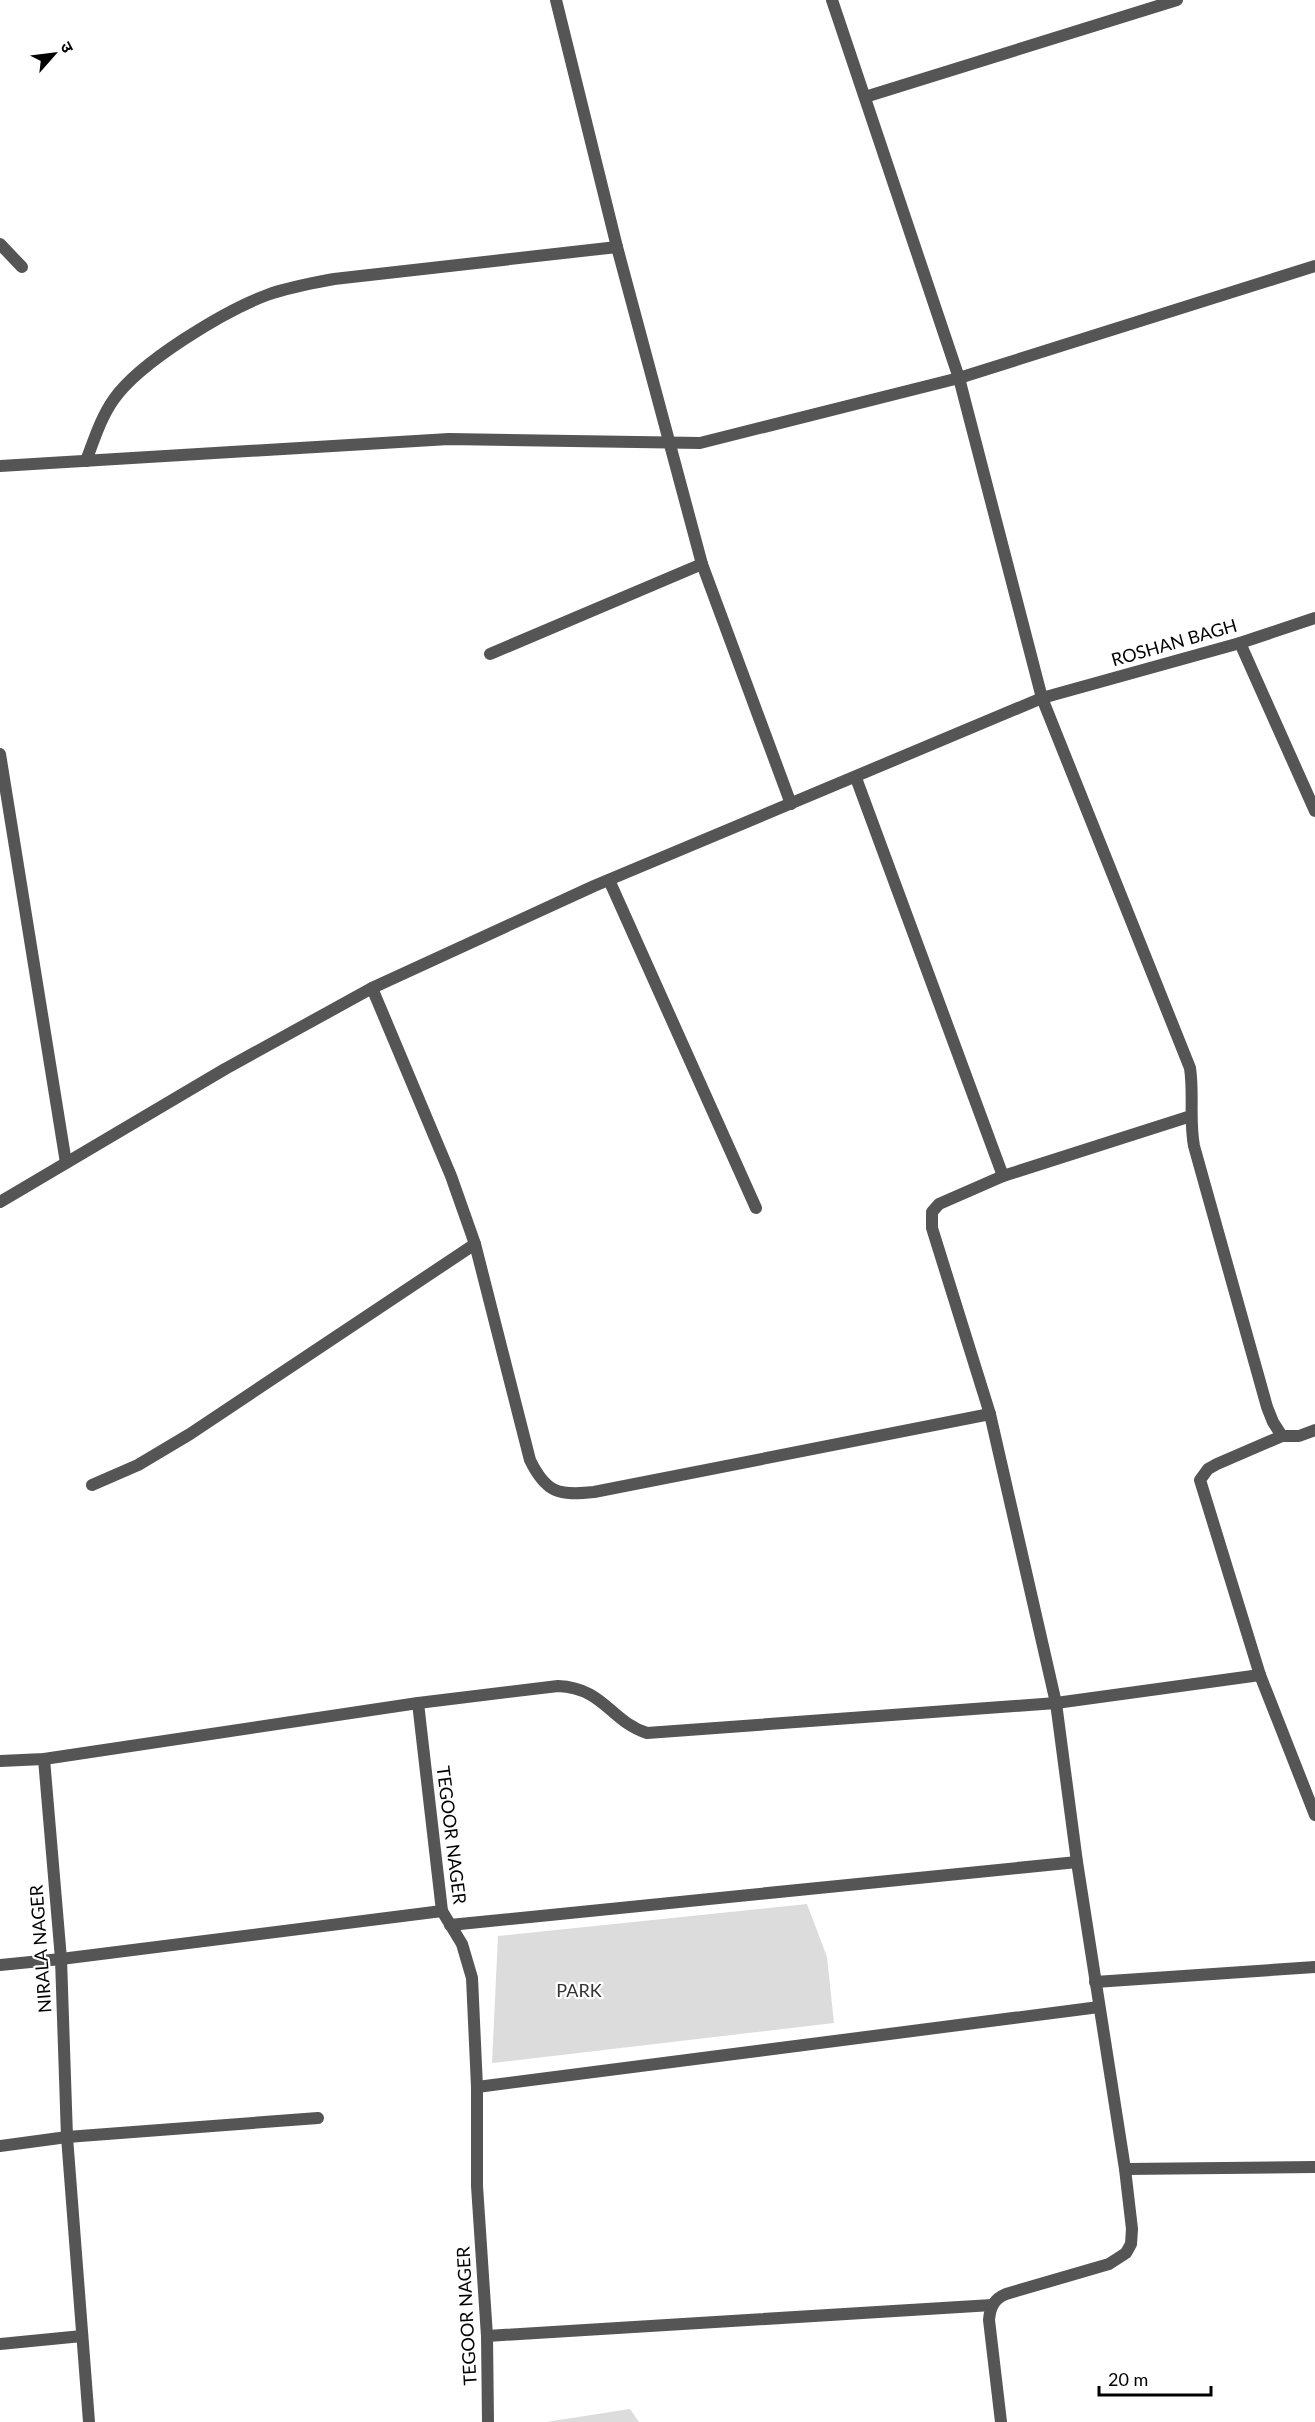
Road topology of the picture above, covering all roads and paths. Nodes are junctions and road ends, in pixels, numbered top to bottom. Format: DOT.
graph roads {
  1 [pos="556,0"];
  2 [pos="832,0"];
  3 [pos="1178,0"];
  4 [pos="865,97"];
  5 [pos="0,244"];
  6 [pos="617,247"];
  7 [pos="1315,266"];
  8 [pos="22,267"];
  9 [pos="958,378"];
  10 [pos="669,444"];
  11 [pos="86,461"];
  12 [pos="0,466"];
  13 [pos="702,564"];
  14 [pos="1315,618"];
  15 [pos="1240,643"];
  16 [pos="490,654"];
  17 [pos="1042,698"];
  18 [pos="0,754"];
  19 [pos="856,778"];
  20 [pos="791,804"];
  21 [pos="1315,811"];
  22 [pos="609,880"];
  23 [pos="372,988"];
  24 [pos="1191,1116"];
  25 [pos="66,1163"];
  26 [pos="1003,1176"];
  27 [pos="0,1202"];
  28 [pos="756,1208"];
  29 [pos="475,1244"];
  30 [pos="990,1414"];
  31 [pos="1315,1430"];
  32 [pos="1282,1436"];
  33 [pos="92,1485"];
  34 [pos="1260,1675"];
  35 [pos="418,1703"];
  36 [pos="1056,1703"];
  37 [pos="44,1759"];
  38 [pos="0,1761"];
  39 [pos="1315,1815"];
  40 [pos="1077,1862"];
  41 [pos="442,1911"];
  42 [pos="450,1925"];
  43 [pos="61,1959"];
  44 [pos="0,1965"];
  45 [pos="1315,1967"];
  46 [pos="1095,1982"];
  47 [pos="1099,2007"];
  48 [pos="477,2087"];
  49 [pos="318,2118"];
  50 [pos="67,2137"];
  51 [pos="0,2146"];
  52 [pos="1315,2167"];
  53 [pos="1125,2169"];
  54 [pos="992,2305"];
  55 [pos="82,2336"];
  56 [pos="487,2336"];
  57 [pos="0,2344"];
  58 [pos="89,2422"];
  59 [pos="488,2422"];
  60 [pos="1001,2422"];
  1 -- 6 [label="street"];
  2 -- 4 [label="street"];
  3 -- 4 [label="street"];
  4 -- 9 [label="street"];
  5 -- 8 [label="street"];
  6 -- 10 [label="street"];
  6 -- 11 [label="street"];
  7 -- 9 [label="street"];
  9 -- 10 [label="street"];
  9 -- 17 [label="street"];
  10 -- 11 [label="street"];
  10 -- 13 [label="street"];
  11 -- 12 [label="street"];
  13 -- 16 [label="street"];
  13 -- 20 [label="street"];
  14 -- 15 [label="street, ROSHAN BAGH"];
  15 -- 17 [label="street, ROSHAN BAGH"];
  15 -- 21 [label="street"];
  17 -- 19 [label="street, ROSHAN BAGH"];
  17 -- 24 [label="street"];
  18 -- 25 [label="street"];
  19 -- 20 [label="street, ROSHAN BAGH"];
  19 -- 26 [label="street"];
  20 -- 22 [label="street, ROSHAN BAGH"];
  22 -- 23 [label="street, ROSHAN BAGH"];
  22 -- 28 [label="street"];
  23 -- 25 [label="street, ROSHAN BAGH"];
  23 -- 29 [label="street"];
  24 -- 26 [label="street"];
  24 -- 32 [label="street"];
  25 -- 27 [label="street, ROSHAN BAGH"];
  26 -- 30 [label="street"];
  29 -- 30 [label="street"];
  29 -- 33 [label="street"];
  30 -- 36 [label="street"];
  31 -- 32 [label="street"];
  32 -- 34 [label="street"];
  34 -- 36 [label="street"];
  34 -- 39 [label="street"];
  35 -- 36 [label="street"];
  35 -- 37 [label="street"];
  35 -- 41 [label="street, TEGOOR NAGER"];
  36 -- 40 [label="street"];
  37 -- 38 [label="street"];
  37 -- 43 [label="street, NIRALA NAGER"];
  40 -- 42 [label="street"];
  40 -- 46 [label="street"];
  41 -- 42 [label="street, TEGOOR NAGER"];
  41 -- 43 [label="street"];
  42 -- 48 [label="street, TEGOOR NAGER"];
  43 -- 44 [label="street"];
  43 -- 50 [label="street, NIRALA NAGER"];
  45 -- 46 [label="street"];
  46 -- 47 [label="street"];
  47 -- 48 [label="street"];
  47 -- 53 [label="street"];
  48 -- 56 [label="street, TEGOOR NAGER"];
  49 -- 50 [label="street"];
  50 -- 51 [label="street"];
  50 -- 55 [label="street, NIRALA NAGER"];
  52 -- 53 [label="street"];
  53 -- 54 [label="street"];
  54 -- 56 [label="street"];
  54 -- 60 [label="street"];
  55 -- 57 [label="street"];
  55 -- 58 [label="street, NIRALA NAGER"];
  56 -- 59 [label="street, TEGOOR NAGER"];
}
